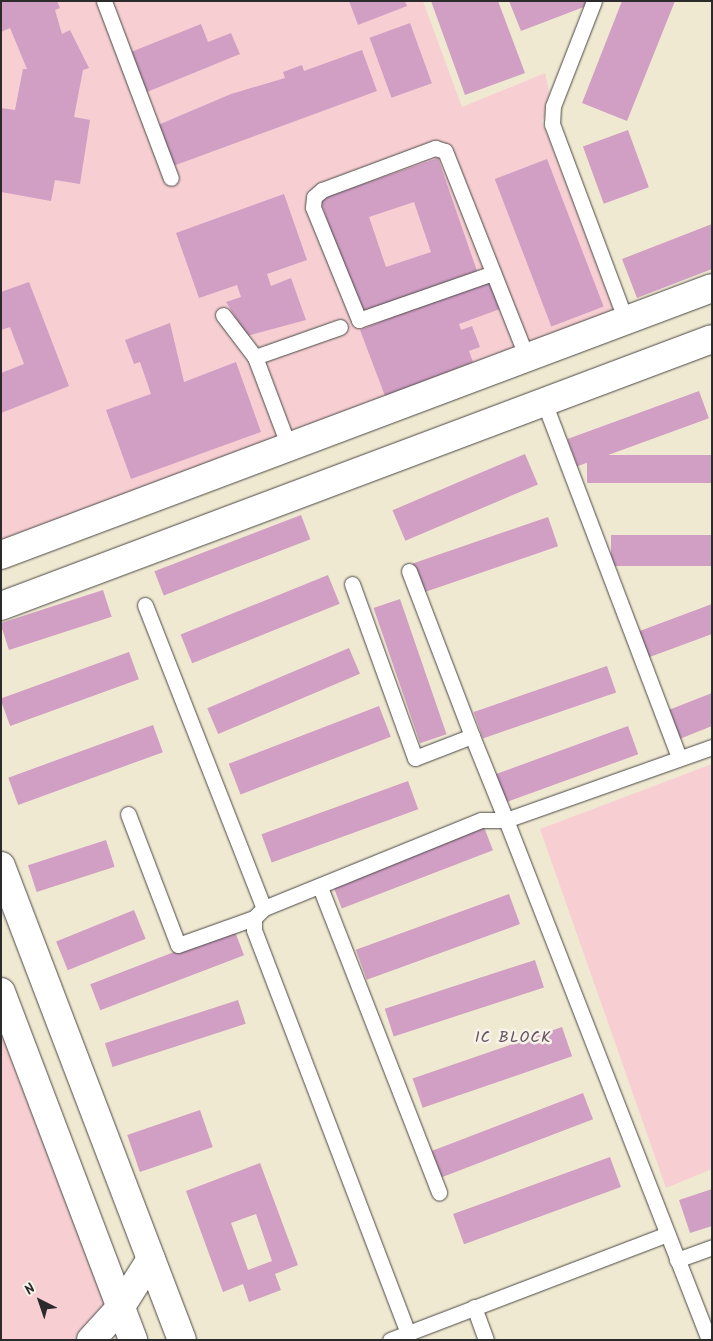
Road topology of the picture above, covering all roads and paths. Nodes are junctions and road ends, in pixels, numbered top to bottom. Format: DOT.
graph roads {
  1 [pos="104,1"];
  2 [pos="594,1"];
  3 [pos="171,178"];
  4 [pos="493,273"];
  5 [pos="712,288"];
  6 [pos="223,315"];
  7 [pos="626,320"];
  8 [pos="340,327"];
  9 [pos="712,340"];
  10 [pos="254,357"];
  11 [pos="526,358"];
  12 [pos="544,402"];
  13 [pos="289,447"];
  14 [pos="1,555"];
  15 [pos="409,571"];
  16 [pos="352,584"];
  17 [pos="145,605"];
  18 [pos="1,606"];
  19 [pos="472,736"];
  20 [pos="712,747"];
  21 [pos="679,758"];
  22 [pos="128,814"];
  23 [pos="506,820"];
  24 [pos="1,866"];
  25 [pos="320,887"];
  26 [pos="259,913"];
  27 [pos="1,992"];
  28 [pos="439,1193"];
  29 [pos="666,1234"];
  30 [pos="712,1247"];
  31 [pos="151,1259"];
  32 [pos="677,1260"];
  33 [pos="474,1307"];
  34 [pos="120,1308"];
  35 [pos="408,1333"];
  36 [pos="91,1340"];
  37 [pos="133,1340"];
  38 [pos="182,1340"];
  39 [pos="390,1340"];
  40 [pos="486,1340"];
  41 [pos="709,1340"];
  1 -- 3 [label="lane"];
  2 -- 7 [label="lane"];
  4 -- 4 [label="lane"];
  4 -- 11 [label="lane"];
  5 -- 7 [label="street"];
  6 -- 10 [label="lane"];
  7 -- 11 [label="street"];
  8 -- 10 [label="lane"];
  9 -- 12 [label="street"];
  10 -- 13 [label="lane"];
  11 -- 13 [label="street"];
  12 -- 18 [label="street"];
  12 -- 21 [label="lane"];
  13 -- 14 [label="street"];
  15 -- 19 [label="lane"];
  16 -- 19 [label="lane"];
  17 -- 26 [label="lane"];
  19 -- 23 [label="lane"];
  20 -- 21 [label="lane"];
  21 -- 23 [label="lane"];
  22 -- 26 [label="lane"];
  23 -- 25 [label="lane"];
  23 -- 29 [label="lane"];
  24 -- 31 [label="street"];
  25 -- 26 [label="lane"];
  25 -- 28 [label="lane"];
  26 -- 35 [label="lane"];
  27 -- 34 [label="street"];
  29 -- 32 [label="lane"];
  29 -- 33 [label="lane"];
  30 -- 32 [label="lane"];
  31 -- 34 [label="street"];
  31 -- 38 [label="street"];
  32 -- 41 [label="lane"];
  33 -- 35 [label="lane"];
  33 -- 40 [label="lane"];
  34 -- 36 [label="street"];
  34 -- 37 [label="street"];
  35 -- 39 [label="lane"];
}
